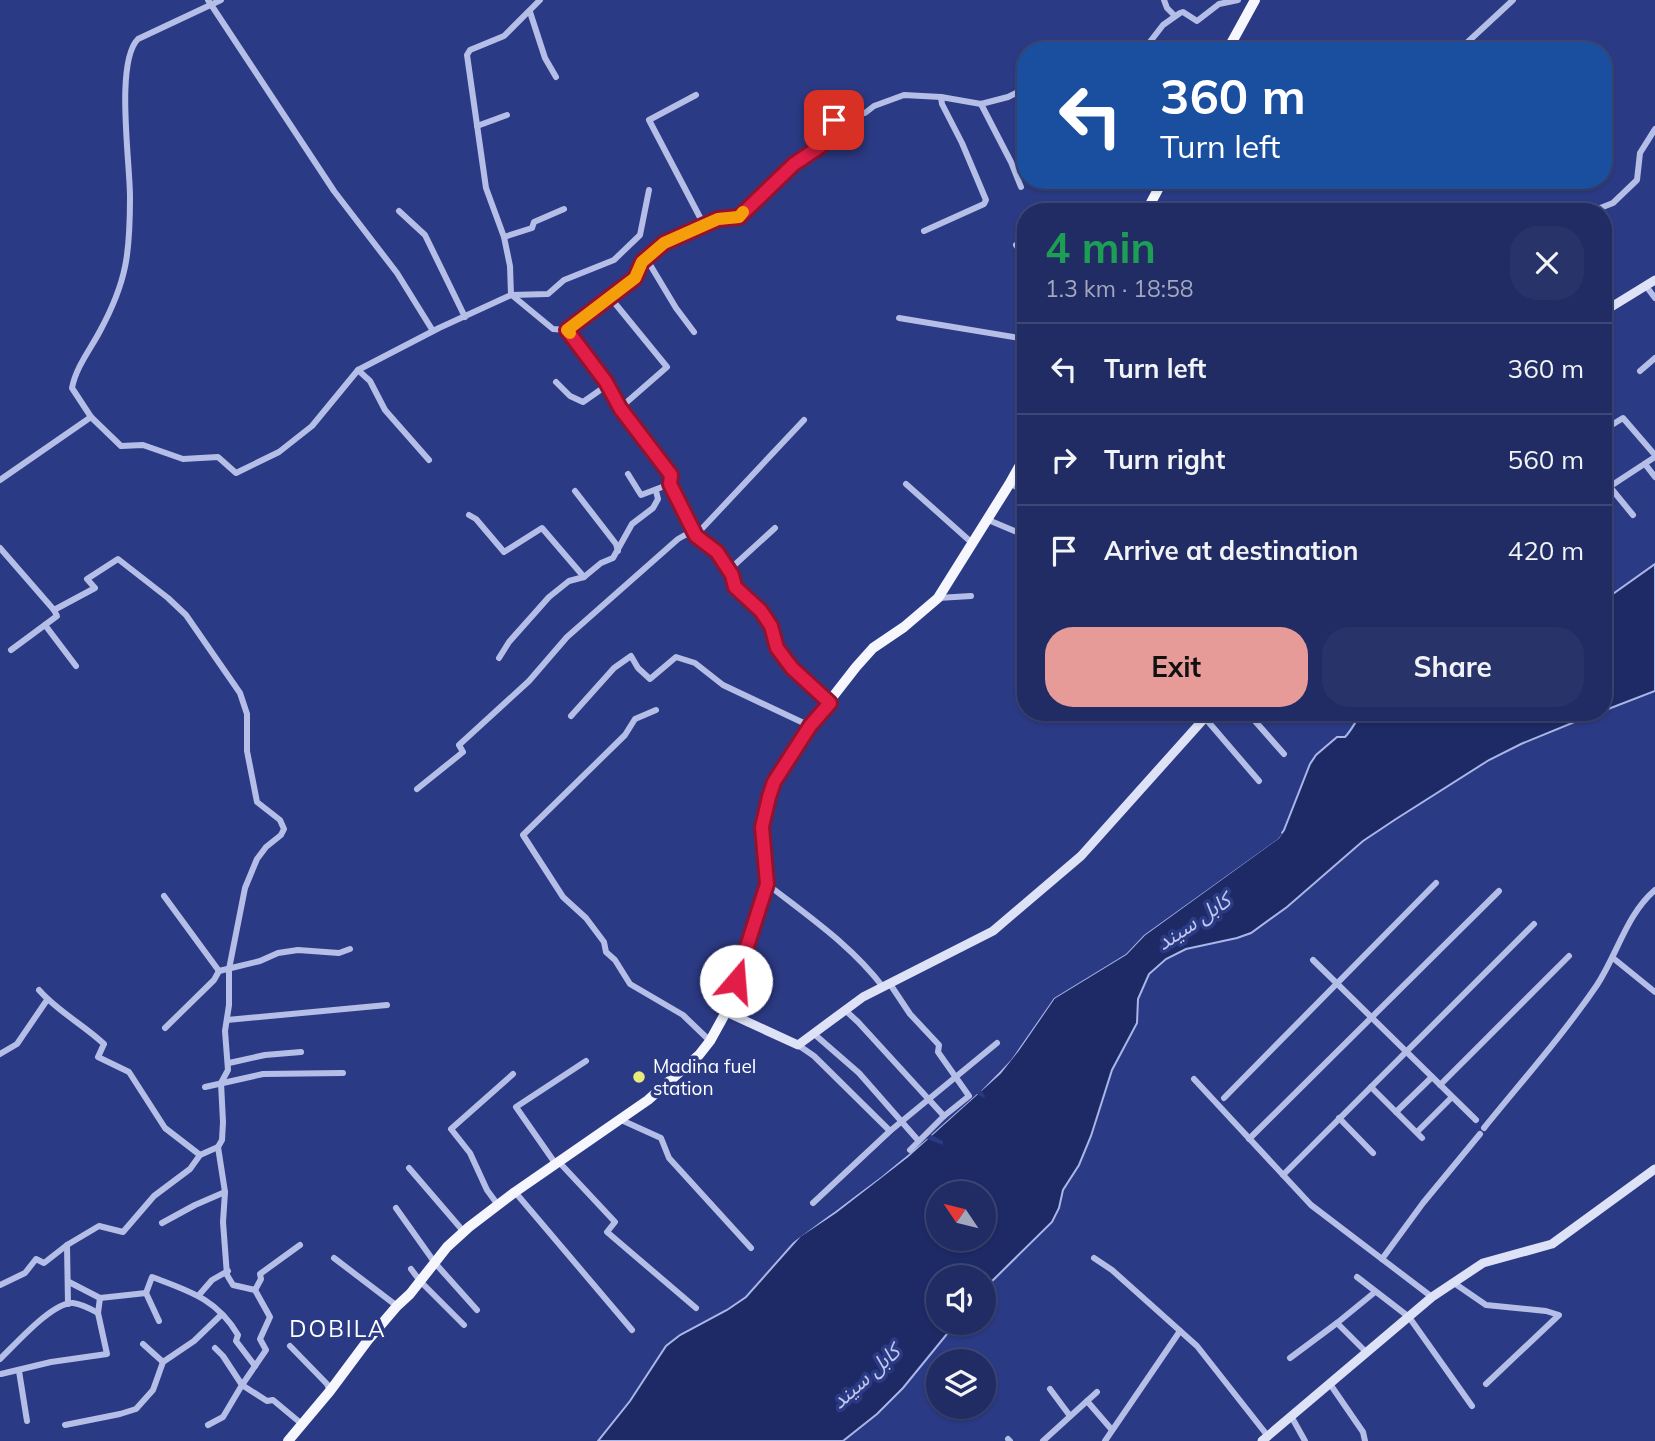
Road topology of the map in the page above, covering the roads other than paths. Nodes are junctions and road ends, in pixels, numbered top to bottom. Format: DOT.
graph roads {
  1 [pos="221,0"];
  2 [pos="540,0"];
  3 [pos="1164,0"];
  4 [pos="1238,0"];
  5 [pos="1255,0"];
  6 [pos="1513,0"];
  7 [pos="209,2"];
  8 [pos="530,12"];
  9 [pos="1175,16"];
  10 [pos="1151,42"];
  11 [pos="1232,42"];
  12 [pos="1468,42"];
  13 [pos="556,77"];
  14 [pos="1017,92"];
  15 [pos="696,95"];
  16 [pos="941,97"];
  17 [pos="981,104"];
  18 [pos="507,115"];
  19 [pos="477,127"];
  20 [pos="1655,129"];
  21 [pos="1017,177"];
  22 [pos="649,190"];
  23 [pos="1612,203"];
  24 [pos="564,209"];
  25 [pos="400,211"];
  26 [pos="704,225"];
  27 [pos="924,231"];
  28 [pos="504,237"];
  29 [pos="646,258"];
  30 [pos="1655,280"];
  31 [pos="1646,286"];
  32 [pos="511,295"];
  33 [pos="609,296"];
  34 [pos="1655,298"];
  35 [pos="1612,307"];
  36 [pos="465,317"];
  37 [pos="899,317"];
  38 [pos="567,330"];
  39 [pos="433,331"];
  40 [pos="694,332"];
  41 [pos="1017,337"];
  42 [pos="1655,358"];
  43 [pos="358,370"];
  44 [pos="1640,371"];
  45 [pos="556,382"];
  46 [pos="606,386"];
  47 [pos="620,408"];
  48 [pos="91,417"];
  49 [pos="804,420"];
  50 [pos="1612,425"];
  51 [pos="1655,456"];
  52 [pos="429,460"];
  53 [pos="1645,464"];
  54 [pos="1017,471"];
  55 [pos="628,474"];
  56 [pos="1655,477"];
  57 [pos="0,480"];
  58 [pos="1010,483"];
  59 [pos="670,484"];
  60 [pos="906,484"];
  61 [pos="1612,486"];
  62 [pos="1017,487"];
  63 [pos="1612,489"];
  64 [pos="575,491"];
  65 [pos="656,491"];
  66 [pos="469,515"];
  67 [pos="1633,515"];
  68 [pos="986,519"];
  69 [pos="775,528"];
  70 [pos="1017,532"];
  71 [pos="696,536"];
  72 [pos="971,542"];
  73 [pos="0,548"];
  74 [pos="618,551"];
  75 [pos="729,570"];
  76 [pos="584,577"];
  77 [pos="971,596"];
  78 [pos="938,597"];
  79 [pos="54,610"];
  80 [pos="46,625"];
  81 [pos="11,650"];
  82 [pos="499,658"];
  83 [pos="76,666"];
  84 [pos="830,703"];
  85 [pos="656,710"];
  86 [pos="571,716"];
  87 [pos="1203,721"];
  88 [pos="1213,721"];
  89 [pos="1255,721"];
  90 [pos="810,726"];
  91 [pos="1283,754"];
  92 [pos="1259,781"];
  93 [pos="417,789"];
  94 [pos="1436,883"];
  95 [pos="767,884"];
  96 [pos="1655,890"];
  97 [pos="1499,891"];
  98 [pos="164,896"];
  99 [pos="1534,923"];
  100 [pos="350,949"];
  101 [pos="1569,956"];
  102 [pos="1614,958"];
  103 [pos="1313,960"];
  104 [pos="229,969"];
  105 [pos="219,971"];
  106 [pos="1337,984"];
  107 [pos="887,986"];
  108 [pos="39,990"];
  109 [pos="1655,992"];
  110 [pos="47,1000"];
  111 [pos="387,1005"];
  112 [pos="845,1010"];
  113 [pos="726,1012"];
  114 [pos="1371,1017"];
  115 [pos="227,1020"];
  116 [pos="165,1028"];
  117 [pos="813,1033"];
  118 [pos="710,1041"];
  119 [pos="996,1043"];
  120 [pos="797,1045"];
  121 [pos="1406,1051"];
  122 [pos="301,1052"];
  123 [pos="0,1054"];
  124 [pos="586,1061"];
  125 [pos="229,1063"];
  126 [pos="343,1073"];
  127 [pos="513,1074"];
  128 [pos="955,1075"];
  129 [pos="1432,1077"];
  130 [pos="1194,1079"];
  131 [pos="220,1083"];
  132 [pos="1440,1085"];
  133 [pos="205,1087"];
  134 [pos="1371,1087"];
  135 [pos="1452,1097"];
  136 [pos="929,1098"];
  137 [pos="1224,1098"];
  138 [pos="1396,1112"];
  139 [pos="944,1116"];
  140 [pos="1339,1118"];
  141 [pos="619,1119"];
  142 [pos="1476,1120"];
  143 [pos="902,1121"];
  144 [pos="890,1131"];
  145 [pos="916,1138"];
  146 [pos="1249,1139"];
  147 [pos="218,1147"];
  148 [pos="910,1150"];
  149 [pos="1373,1153"];
  150 [pos="200,1154"];
  151 [pos="557,1162"];
  152 [pos="408,1168"];
  153 [pos="1655,1169"];
  154 [pos="1283,1175"];
  155 [pos="225,1192"];
  156 [pos="515,1192"];
  157 [pos="813,1203"];
  158 [pos="498,1205"];
  159 [pos="396,1208"];
  160 [pos="162,1223"];
  161 [pos="464,1232"];
  162 [pos="67,1245"];
  163 [pos="300,1245"];
  164 [pos="751,1248"];
  165 [pos="334,1258"];
  166 [pos="1094,1258"];
  167 [pos="1382,1259"];
  168 [pos="435,1263"];
  169 [pos="411,1269"];
  170 [pos="228,1271"];
  171 [pos="1357,1277"];
  172 [pos="69,1282"];
  173 [pos="420,1282"];
  174 [pos="1454,1283"];
  175 [pos="0,1285"];
  176 [pos="256,1290"];
  177 [pos="1375,1292"];
  178 [pos="146,1293"];
  179 [pos="199,1295"];
  180 [pos="1432,1297"];
  181 [pos="100,1298"];
  182 [pos="68,1304"];
  183 [pos="397,1306"];
  184 [pos="696,1308"];
  185 [pos="477,1310"];
  186 [pos="98,1313"];
  187 [pos="221,1315"];
  188 [pos="1409,1317"];
  189 [pos="159,1321"];
  190 [pos="1337,1323"];
  191 [pos="464,1325"];
  192 [pos="632,1329"];
  193 [pos="1180,1331"];
  194 [pos="143,1344"];
  195 [pos="290,1346"];
  196 [pos="215,1348"];
  197 [pos="1367,1353"];
  198 [pos="1290,1358"];
  199 [pos="0,1359"];
  200 [pos="163,1362"];
  201 [pos="255,1366"];
  202 [pos="19,1371"];
  203 [pos="0,1376"];
  204 [pos="1330,1384"];
  205 [pos="1486,1384"];
  206 [pos="242,1385"];
  207 [pos="1050,1389"];
  208 [pos="330,1391"];
  209 [pos="1097,1392"];
  210 [pos="1087,1401"];
  211 [pos="1472,1406"];
  212 [pos="1070,1416"];
  213 [pos="1291,1416"];
  214 [pos="27,1421"];
  215 [pos="65,1425"];
  216 [pos="208,1425"];
  217 [pos="303,1425"];
  218 [pos="1112,1430"];
  219 [pos="1265,1438"];
  220 [pos="288,1441"];
  221 [pos="1043,1441"];
  222 [pos="1105,1441"];
  223 [pos="1305,1441"];
  224 [pos="1365,1441"];
  1 -- 7 [label="street"];
  2 -- 8 [label="street"];
  3 -- 9 [label="street"];
  4 -- 9 [label="street"];
  5 -- 11 [label="main road"];
  6 -- 12 [label="street"];
  7 -- 39 [label="street"];
  7 -- 48 [label="street"];
  8 -- 13 [label="street"];
  8 -- 19 [label="street"];
  9 -- 10 [label="street"];
  14 -- 17 [label="street"];
  15 -- 26 [label="street"];
  16 -- 17 [label="street"];
  16 -- 26 [label="street"];
  16 -- 27 [label="street"];
  17 -- 21 [label="street"];
  18 -- 19 [label="street"];
  19 -- 28 [label="street"];
  20 -- 23 [label="street"];
  22 -- 32 [label="street"];
  24 -- 28 [label="street"];
  25 -- 36 [label="street"];
  26 -- 29 [label="street"];
  28 -- 32 [label="street"];
  29 -- 33 [label="street"];
  29 -- 40 [label="street"];
  30 -- 31 [label="street"];
  31 -- 34 [label="street"];
  31 -- 35 [label="street"];
  32 -- 36 [label="street"];
  32 -- 38 [label="street"];
  33 -- 38 [label="street"];
  33 -- 47 [label="street"];
  36 -- 39 [label="street"];
  37 -- 41 [label="street"];
  38 -- 46 [label="street"];
  39 -- 43 [label="street"];
  42 -- 44 [label="street"];
  43 -- 48 [label="street"];
  43 -- 52 [label="street"];
  45 -- 46 [label="street"];
  46 -- 47 [label="street"];
  47 -- 59 [label="street"];
  48 -- 57 [label="street"];
  49 -- 71 [label="street"];
  50 -- 51 [label="street"];
  51 -- 53 [label="street"];
  53 -- 56 [label="street"];
  53 -- 61 [label="street"];
  54 -- 58 [label="main road"];
  55 -- 65 [label="street"];
  58 -- 62 [label="street"];
  58 -- 68 [label="main road"];
  59 -- 65 [label="street"];
  59 -- 71 [label="street"];
  60 -- 72 [label="street"];
  63 -- 67 [label="street"];
  64 -- 74 [label="street"];
  65 -- 74 [label="street"];
  66 -- 76 [label="street"];
  68 -- 70 [label="street"];
  68 -- 72 [label="main road"];
  69 -- 75 [label="street"];
  71 -- 75 [label="street"];
  71 -- 93 [label="street"];
  72 -- 78 [label="main road"];
  73 -- 79 [label="street"];
  74 -- 76 [label="street"];
  75 -- 84 [label="street"];
  76 -- 82 [label="street"];
  77 -- 78 [label="street"];
  78 -- 84 [label="main road"];
  79 -- 80 [label="street"];
  79 -- 104 [label="street"];
  80 -- 81 [label="street"];
  80 -- 83 [label="street"];
  84 -- 90 [label="main road"];
  85 -- 118 [label="street"];
  86 -- 90 [label="street"];
  87 -- 107 [label="street"];
  88 -- 92 [label="street"];
  89 -- 91 [label="street"];
  90 -- 95 [label="main road"];
  94 -- 106 [label="street"];
  95 -- 107 [label="street"];
  95 -- 113 [label="main road"];
  96 -- 102 [label="street"];
  97 -- 114 [label="street"];
  98 -- 105 [label="street"];
  99 -- 121 [label="street"];
  100 -- 104 [label="street"];
  101 -- 132 [label="street"];
  102 -- 109 [label="street"];
  102 -- 167 [label="street"];
  103 -- 106 [label="street"];
  104 -- 105 [label="street"];
  104 -- 115 [label="street"];
  105 -- 116 [label="street"];
  106 -- 114 [label="street"];
  106 -- 137 [label="street"];
  107 -- 112 [label="street"];
  107 -- 128 [label="street"];
  108 -- 110 [label="street"];
  110 -- 123 [label="street"];
  110 -- 150 [label="street"];
  111 -- 115 [label="street"];
  112 -- 117 [label="street"];
  112 -- 136 [label="street"];
  113 -- 118 [label="main road"];
  113 -- 120 [label="street"];
  114 -- 121 [label="street"];
  114 -- 146 [label="street"];
  115 -- 125 [label="street"];
  117 -- 120 [label="street"];
  117 -- 143 [label="street"];
  118 -- 141 [label="main road"];
  119 -- 128 [label="street"];
  120 -- 144 [label="street"];
  121 -- 129 [label="street"];
  121 -- 134 [label="street"];
  122 -- 125 [label="street"];
  124 -- 151 [label="street"];
  125 -- 131 [label="street"];
  126 -- 131 [label="street"];
  127 -- 158 [label="street"];
  128 -- 136 [label="street"];
  128 -- 139 [label="street"];
  129 -- 132 [label="street"];
  129 -- 138 [label="street"];
  130 -- 146 [label="street"];
  131 -- 133 [label="street"];
  131 -- 147 [label="street"];
  132 -- 135 [label="street"];
  134 -- 138 [label="street"];
  134 -- 140 [label="street"];
  135 -- 138 [label="street"];
  135 -- 142 [label="street"];
  136 -- 139 [label="street"];
  136 -- 143 [label="street"];
  139 -- 148 [label="street"];
  140 -- 149 [label="street"];
  140 -- 154 [label="street"];
  141 -- 151 [label="main road"];
  141 -- 164 [label="street"];
  143 -- 144 [label="street"];
  143 -- 145 [label="street"];
  144 -- 157 [label="street"];
  146 -- 154 [label="street"];
  147 -- 150 [label="street"];
  147 -- 155 [label="street"];
  150 -- 162 [label="street"];
  151 -- 156 [label="main road"];
  151 -- 184 [label="street"];
  152 -- 161 [label="street"];
  153 -- 174 [label="street"];
  154 -- 167 [label="street"];
  155 -- 160 [label="street"];
  155 -- 170 [label="street"];
  156 -- 158 [label="main road"];
  156 -- 192 [label="street"];
  158 -- 161 [label="main road"];
  159 -- 168 [label="street"];
  161 -- 168 [label="main road"];
  162 -- 172 [label="street"];
  162 -- 175 [label="street"];
  163 -- 176 [label="street"];
  165 -- 183 [label="street"];
  166 -- 193 [label="street"];
  167 -- 180 [label="street"];
  168 -- 173 [label="main road"];
  168 -- 185 [label="street"];
  169 -- 173 [label="street"];
  170 -- 176 [label="street"];
  170 -- 179 [label="street"];
  171 -- 177 [label="street"];
  172 -- 181 [label="street"];
  172 -- 182 [label="street"];
  173 -- 183 [label="main road"];
  173 -- 191 [label="street"];
  174 -- 180 [label="street"];
  174 -- 205 [label="street"];
  176 -- 201 [label="street"];
  177 -- 188 [label="street"];
  177 -- 190 [label="street"];
  178 -- 179 [label="street"];
  178 -- 181 [label="street"];
  178 -- 189 [label="street"];
  179 -- 187 [label="street"];
  180 -- 188 [label="street"];
  181 -- 186 [label="street"];
  182 -- 186 [label="street"];
  182 -- 199 [label="street"];
  183 -- 208 [label="main road"];
  186 -- 202 [label="street"];
  187 -- 200 [label="street"];
  187 -- 201 [label="street"];
  188 -- 197 [label="street"];
  188 -- 211 [label="street"];
  190 -- 197 [label="street"];
  190 -- 198 [label="street"];
  193 -- 218 [label="street"];
  193 -- 219 [label="street"];
  194 -- 200 [label="street"];
  195 -- 208 [label="street"];
  196 -- 206 [label="street"];
  197 -- 204 [label="street"];
  200 -- 215 [label="street"];
  201 -- 206 [label="street"];
  202 -- 203 [label="street"];
  202 -- 214 [label="street"];
  204 -- 213 [label="street"];
  204 -- 224 [label="street"];
  206 -- 216 [label="street"];
  206 -- 217 [label="street"];
  207 -- 212 [label="street"];
  208 -- 217 [label="main road"];
  209 -- 210 [label="street"];
  210 -- 212 [label="street"];
  210 -- 218 [label="street"];
  212 -- 221 [label="street"];
  213 -- 219 [label="street"];
  213 -- 223 [label="street"];
  217 -- 220 [label="main road"];
  218 -- 222 [label="street"];
}
